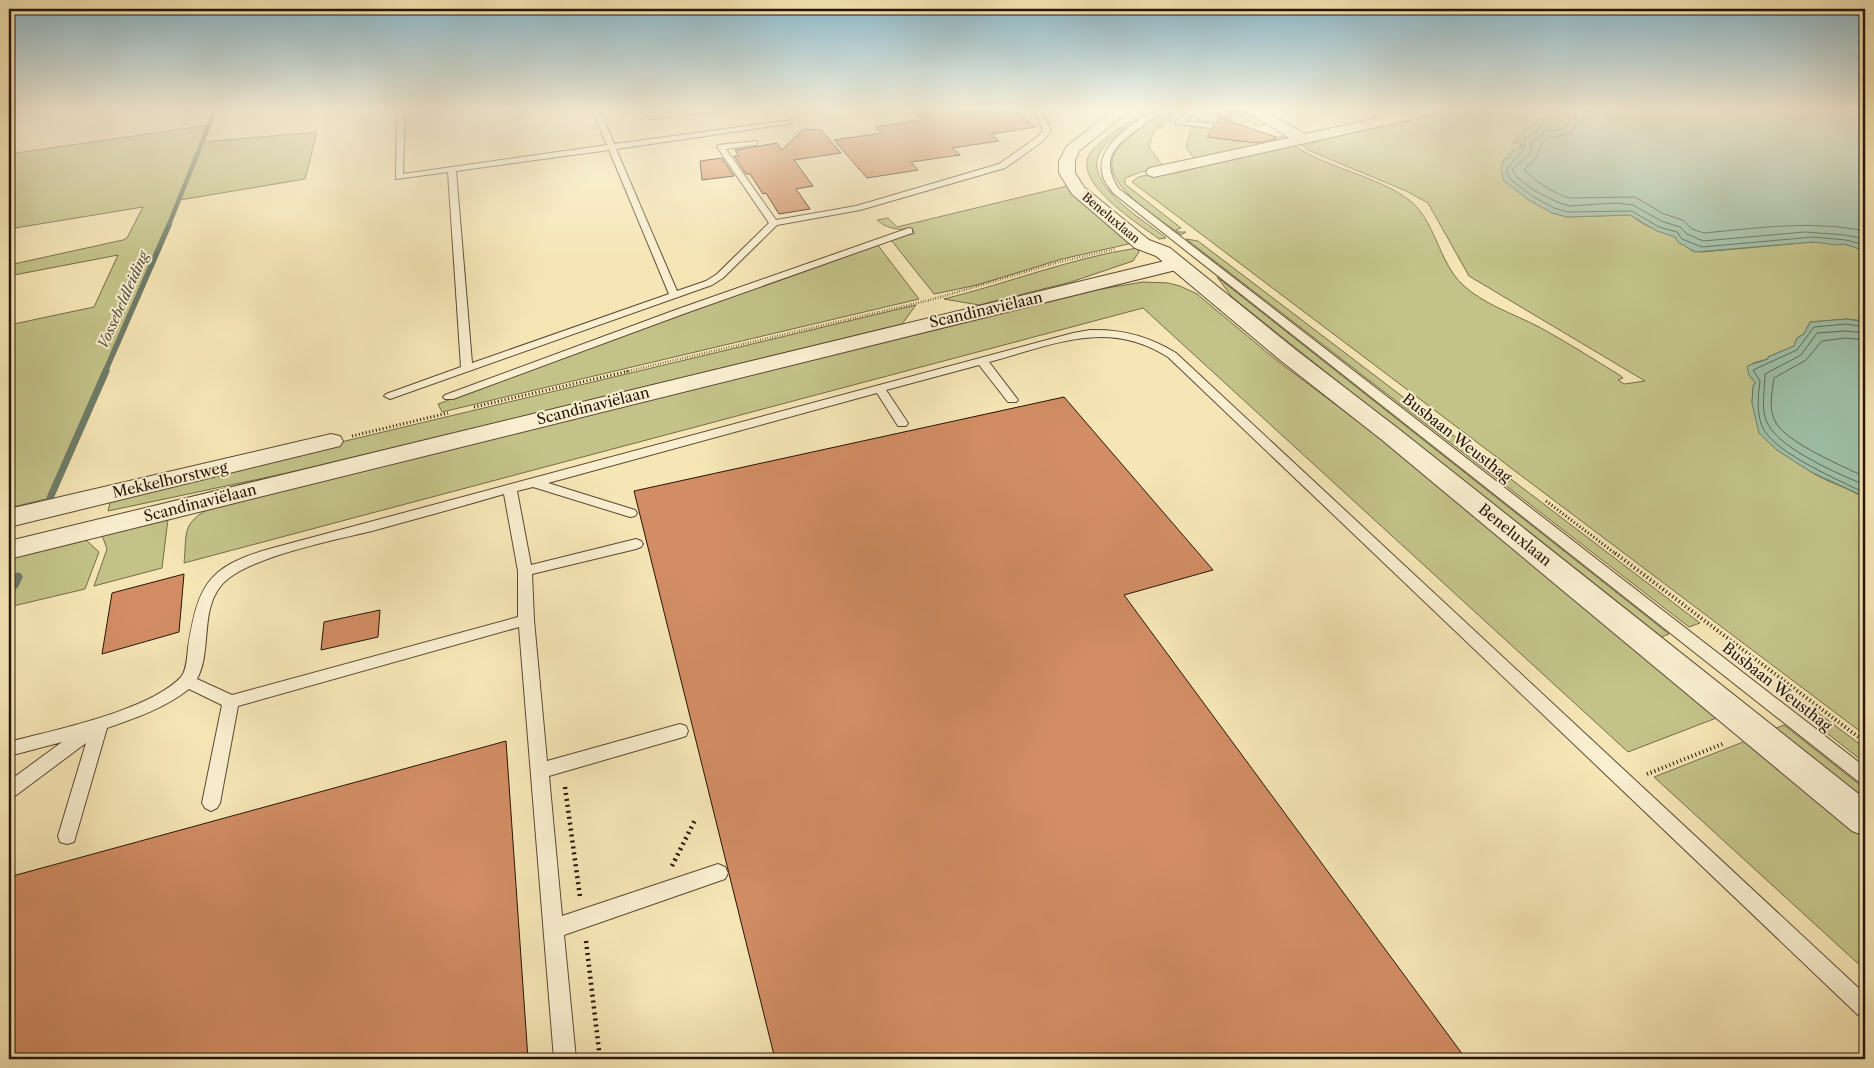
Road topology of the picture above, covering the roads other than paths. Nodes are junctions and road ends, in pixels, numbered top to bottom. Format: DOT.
graph roads {
  1 [pos="401,160"];
  2 [pos="518,160"];
  3 [pos="616,160"];
  4 [pos="731,160"];
  5 [pos="1012,160"];
  6 [pos="1067,160"];
  7 [pos="1083,160"];
  8 [pos="1105,160"];
  9 [pos="1209,160"];
  10 [pos="452,169"];
  11 [pos="1154,172"];
  12 [pos="774,223"];
  13 [pos="910,231"];
  14 [pos="1170,258"];
  15 [pos="674,296"];
  16 [pos="982,360"];
  17 [pos="467,369"];
  18 [pos="880,388"];
  19 [pos="390,396"];
  20 [pos="449,397"];
  21 [pos="1012,400"];
  22 [pos="902,423"];
  23 [pos="331,441"];
  24 [pos="535,483"];
  25 [pos="510,489"];
  26 [pos="630,513"];
  27 [pos="9,518"];
  28 [pos="636,544"];
  29 [pos="9,550"];
  30 [pos="525,571"];
  31 [pos="526,620"];
  32 [pos="188,680"];
  33 [pos="231,702"];
  34 [pos="100,723"];
  35 [pos="680,731"];
  36 [pos="9,749"];
  37 [pos="539,772"];
  38 [pos="1865,777"];
  39 [pos="9,791"];
  40 [pos="211,803"];
  41 [pos="1865,820"];
  42 [pos="67,836"];
  43 [pos="718,873"];
  44 [pos="553,930"];
  45 [pos="1865,1008"];
  46 [pos="565,1059"];
  1 -- 10 [label="lane"];
  2 -- 10 [label="lane"];
  3 -- 15 [label="lane"];
  4 -- 12 [label="lane"];
  5 -- 12 [label="lane"];
  6 -- 14 [label="street, Beneluxlaan"];
  7 -- 14 [label="street, Beneluxlaan"];
  8 -- 38 [label="lane, Busbaan Weusthag"];
  9 -- 11 [label="street"];
  10 -- 17 [label="lane"];
  12 -- 15 [label="lane"];
  13 -- 20 [label="lane"];
  14 -- 29 [label="street, Scandinaviëlaan"];
  14 -- 41 [label="street, Beneluxlaan"];
  15 -- 17 [label="lane"];
  16 -- 18 [label="lane"];
  16 -- 21 [label="lane"];
  16 -- 45 [label="lane"];
  17 -- 19 [label="lane"];
  18 -- 22 [label="lane"];
  18 -- 24 [label="lane"];
  23 -- 27 [label="street, Mekkelhorstweg"];
  24 -- 25 [label="lane"];
  24 -- 26 [label="lane"];
  25 -- 30 [label="lane"];
  25 -- 32 [label="lane"];
  28 -- 30 [label="lane"];
  30 -- 31 [label="lane"];
  31 -- 33 [label="lane"];
  31 -- 37 [label="lane"];
  32 -- 33 [label="lane"];
  32 -- 34 [label="lane"];
  33 -- 40 [label="lane"];
  34 -- 36 [label="lane"];
  34 -- 39 [label="lane"];
  34 -- 42 [label="lane"];
  35 -- 37 [label="lane"];
  37 -- 44 [label="lane"];
  43 -- 44 [label="lane"];
  44 -- 46 [label="lane"];
}
